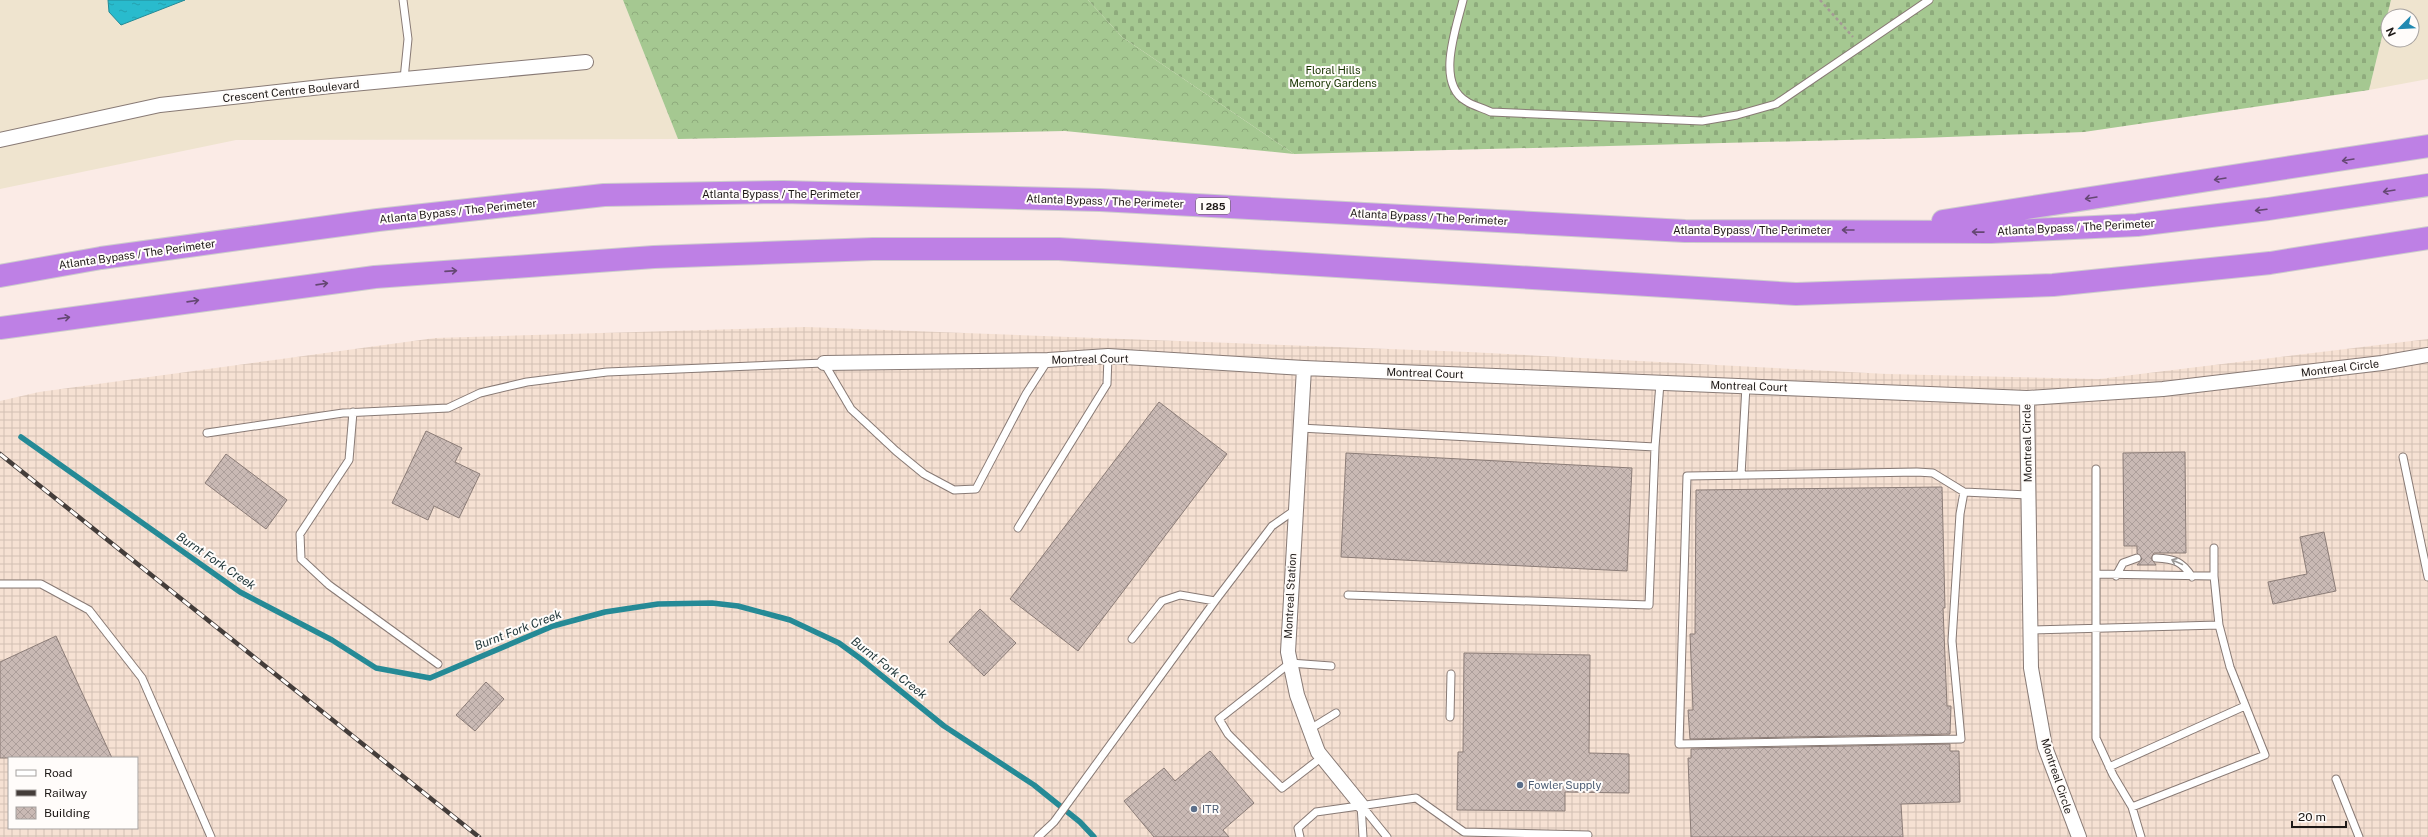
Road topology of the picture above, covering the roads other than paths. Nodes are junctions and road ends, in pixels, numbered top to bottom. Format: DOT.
graph roads {
  1 [pos="403,0"];
  2 [pos="1464,0"];
  3 [pos="1929,0"];
  4 [pos="586,62"];
  5 [pos="404,79"];
  6 [pos="0,140"];
  7 [pos="2428,146"];
  8 [pos="2428,185"];
  9 [pos="1879,230"];
  10 [pos="2427,239"];
  11 [pos="0,276"];
  12 [pos="0,328"];
  13 [pos="2428,354"];
  14 [pos="1108,356"];
  15 [pos="1048,360"];
  16 [pos="824,363"];
  17 [pos="1304,368"];
  18 [pos="1660,383"];
  19 [pos="1746,386"];
  20 [pos="2026,398"];
  21 [pos="353,412"];
  22 [pos="1300,428"];
  23 [pos="207,432"];
  24 [pos="1655,447"];
  25 [pos="2403,457"];
  26 [pos="2096,469"];
  27 [pos="1741,475"];
  28 [pos="1964,492"];
  29 [pos="2028,495"];
  30 [pos="1295,510"];
  31 [pos="1018,528"];
  32 [pos="2214,548"];
  33 [pos="2137,558"];
  34 [pos="2156,558"];
  35 [pos="2097,574"];
  36 [pos="2116,576"];
  37 [pos="2214,576"];
  38 [pos="2192,577"];
  39 [pos="2428,577"];
  40 [pos="0,584"];
  41 [pos="1348,595"];
  42 [pos="1215,601"];
  43 [pos="2219,625"];
  44 [pos="2096,628"];
  45 [pos="2030,630"];
  46 [pos="1132,639"];
  47 [pos="1290,663"];
  48 [pos="438,664"];
  49 [pos="1331,666"];
  50 [pos="1451,674"];
  51 [pos="2245,706"];
  52 [pos="1336,713"];
  53 [pos="1450,717"];
  54 [pos="1310,729"];
  55 [pos="1322,757"];
  56 [pos="2109,767"];
  57 [pos="2336,779"];
  58 [pos="1361,805"];
  59 [pos="2132,806"];
  60 [pos="1588,835"];
  61 [pos="210,837"];
  62 [pos="1038,837"];
  63 [pos="1300,837"];
  64 [pos="1363,837"];
  65 [pos="1387,837"];
  66 [pos="2079,837"];
  67 [pos="2141,837"];
  68 [pos="2359,837"];
  1 -- 5 [label="lane"];
  2 -- 3 [label="lane"];
  4 -- 5 [label="street, Crescent Centre Boulevard"];
  5 -- 6 [label="street, Crescent Centre Boulevard"];
  7 -- 9 [label="highway, one-way"];
  8 -- 9 [label="highway, Atlanta Bypass / The Perimeter / I 285, one-way"];
  9 -- 11 [label="highway, Atlanta Bypass / The Perimeter / I 285, one-way"];
  12 -- 10 [label="highway, one-way"];
  13 -- 20 [label="street, Montreal Circle"];
  14 -- 15 [label="street, Montreal Court"];
  14 -- 17 [label="street, Montreal Court"];
  14 -- 31 [label="lane"];
  15 -- 16 [label="street, Montreal Court"];
  15 -- 16 [label="lane"];
  16 -- 21 [label="lane"];
  17 -- 18 [label="street, Montreal Court"];
  17 -- 22 [label="street, Montreal Station"];
  18 -- 19 [label="street, Montreal Court"];
  18 -- 24 [label="lane"];
  19 -- 20 [label="street, Montreal Court"];
  19 -- 27 [label="lane"];
  20 -- 29 [label="street, Montreal Circle"];
  21 -- 23 [label="lane"];
  21 -- 48 [label="lane"];
  22 -- 24 [label="lane"];
  22 -- 30 [label="street, Montreal Station"];
  24 -- 41 [label="lane"];
  25 -- 39 [label="lane"];
  26 -- 35 [label="lane"];
  27 -- 28 [label="lane"];
  27 -- 28 [label="lane"];
  28 -- 29 [label="lane"];
  29 -- 45 [label="street, Montreal Circle"];
  30 -- 42 [label="lane"];
  30 -- 47 [label="street, Montreal Station"];
  32 -- 37 [label="lane"];
  33 -- 36 [label="lane"];
  38 -- 34 [label="lane, one-way"];
  35 -- 36 [label="lane"];
  35 -- 44 [label="lane"];
  36 -- 38 [label="lane"];
  37 -- 38 [label="lane"];
  37 -- 43 [label="lane"];
  40 -- 61 [label="lane"];
  42 -- 46 [label="lane"];
  42 -- 62 [label="lane"];
  43 -- 44 [label="lane"];
  43 -- 51 [label="lane"];
  44 -- 45 [label="lane"];
  44 -- 56 [label="lane"];
  45 -- 66 [label="street, Montreal Circle"];
  47 -- 49 [label="lane"];
  47 -- 54 [label="street, Montreal Station"];
  47 -- 55 [label="lane"];
  50 -- 53 [label="lane"];
  51 -- 56 [label="lane"];
  51 -- 59 [label="lane"];
  52 -- 54 [label="lane"];
  54 -- 55 [label="street, Montreal Station"];
  55 -- 58 [label="street, Montreal Station"];
  56 -- 59 [label="lane"];
  57 -- 68 [label="lane"];
  58 -- 60 [label="lane"];
  58 -- 63 [label="lane"];
  58 -- 64 [label="lane"];
  58 -- 65 [label="lane"];
  59 -- 67 [label="lane"];
}
